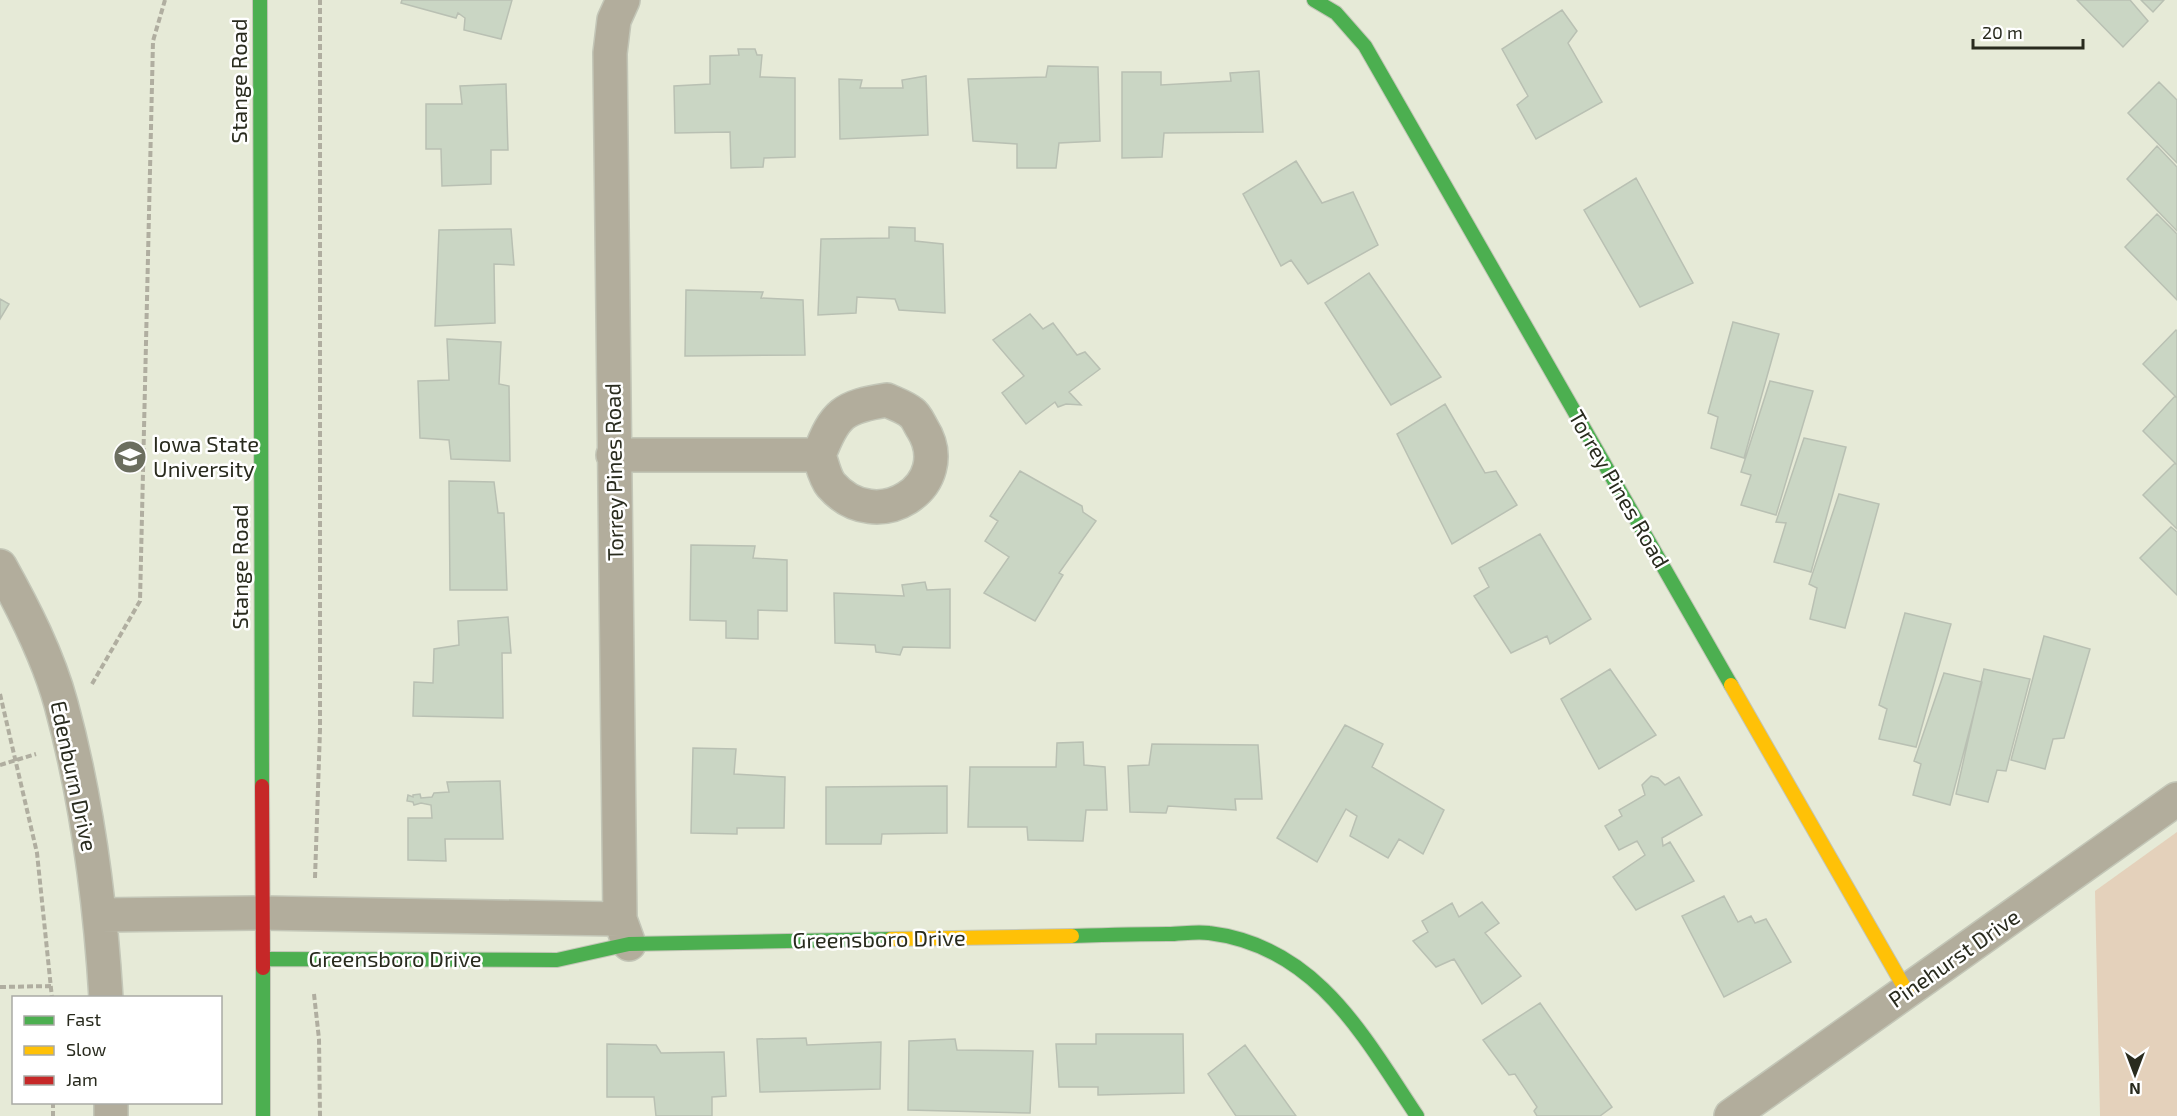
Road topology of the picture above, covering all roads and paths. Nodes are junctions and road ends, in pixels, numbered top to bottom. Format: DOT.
graph roads {
  1 [pos="165,0"];
  2 [pos="260,0"];
  3 [pos="320,0"];
  4 [pos="623,0"];
  5 [pos="1314,0"];
  6 [pos="613,455"];
  7 [pos="819,455"];
  8 [pos="0,566"];
  9 [pos="0,694"];
  10 [pos="66,728"];
  11 [pos="2177,799"];
  12 [pos="315,883"];
  13 [pos="262,913"];
  14 [pos="101,915"];
  15 [pos="625,932"];
  16 [pos="263,959"];
  17 [pos="313,985"];
  18 [pos="52,986"];
  19 [pos="0,987"];
  20 [pos="1907,992"];
  21 [pos="52,996"];
  22 [pos="106,996"];
  23 [pos="264,1116"];
  24 [pos="320,1116"];
  25 [pos="1417,1116"];
  26 [pos="1731,1116"];
  1 -- 10 [label="path"];
  2 -- 13 [label="street, Stange Road"];
  3 -- 12 [label="path"];
  4 -- 6 [label="street, Torrey Pines Road"];
  5 -- 20 [label="street, Torrey Pines Road"];
  6 -- 7 [label="street"];
  6 -- 15 [label="street, Torrey Pines Road"];
  8 -- 10 [label="street, Edenburn Drive"];
  9 -- 18 [label="path"];
  10 -- 14 [label="street, Edenburn Drive"];
  11 -- 20 [label="street, Pinehurst Drive"];
  13 -- 14 [label="street, Greensboro Drive"];
  13 -- 15 [label="street, Greensboro Drive"];
  13 -- 16 [label="street, Stange Road"];
  14 -- 22 [label="street, Edenburn Drive"];
  15 -- 16 [label="street, Greensboro Drive"];
  15 -- 25 [label="street, Greensboro Drive"];
  16 -- 23 [label="street, Stange Road"];
  17 -- 24 [label="path"];
  18 -- 19 [label="path"];
  18 -- 21 [label="path"];
  20 -- 26 [label="street, Pinehurst Drive"];
}
